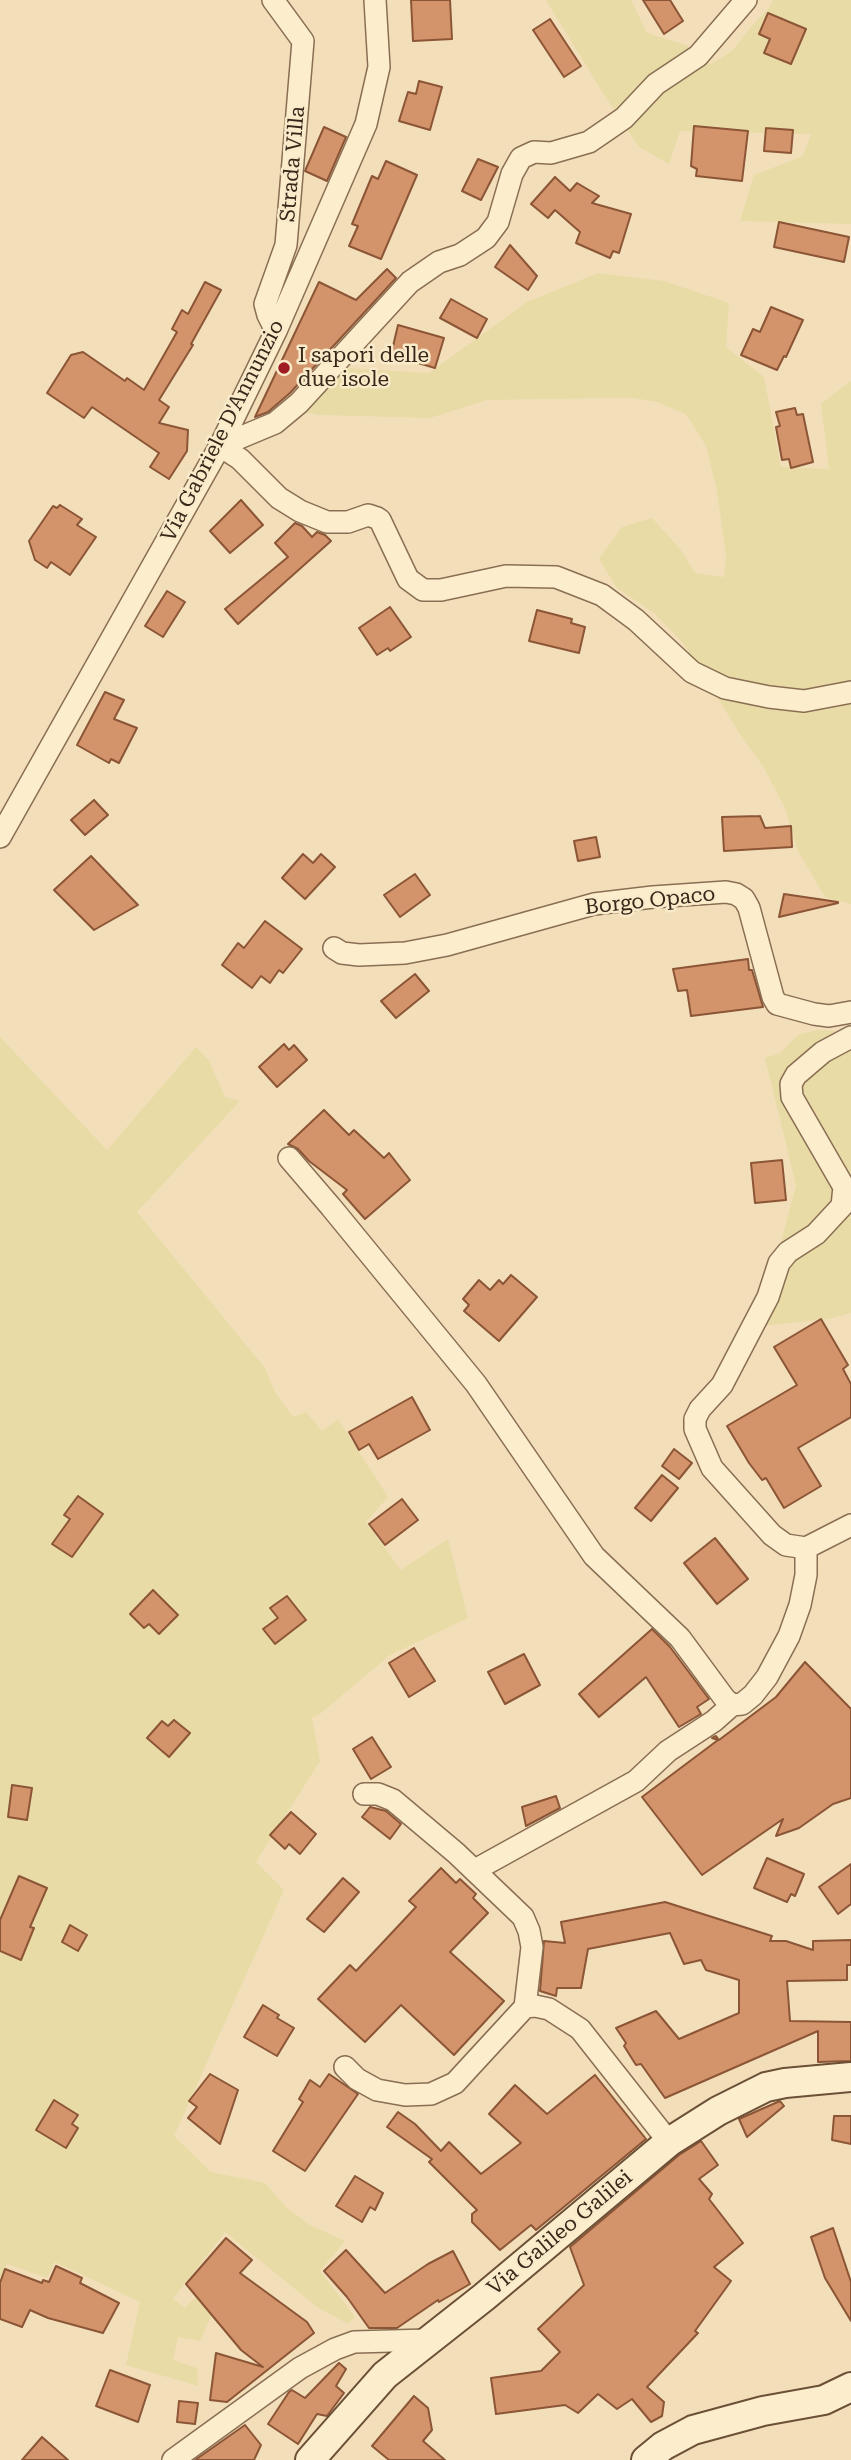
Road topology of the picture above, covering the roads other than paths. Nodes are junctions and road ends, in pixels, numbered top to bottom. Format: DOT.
graph roads {
  1 [pos="273,0"];
  2 [pos="375,0"];
  3 [pos="746,0"];
  4 [pos="276,331"];
  5 [pos="220,446"];
  6 [pos="851,692"];
  7 [pos="0,837"];
  8 [pos="334,948"];
  9 [pos="851,1012"];
  10 [pos="851,1037"];
  11 [pos="289,1158"];
  12 [pos="851,1525"];
  13 [pos="806,1548"];
  14 [pos="732,1705"];
  15 [pos="364,1794"];
  16 [pos="475,1870"];
  17 [pos="525,2007"];
  18 [pos="345,2067"];
  19 [pos="851,2077"];
  20 [pos="669,2142"];
  21 [pos="428,2340"];
  22 [pos="851,2387"];
  23 [pos="173,2460"];
  24 [pos="310,2460"];
  25 [pos="646,2460"];
  1 -- 4 [label="street, Strada Villa"];
  2 -- 4 [label="street, Via Gabriele D'Annunzio"];
  3 -- 5 [label="street"];
  4 -- 5 [label="street, Via Gabriele D'Annunzio"];
  5 -- 6 [label="street"];
  5 -- 7 [label="street, Via Gabriele D'Annunzio"];
  8 -- 9 [label="street, Borgo Opaco"];
  10 -- 13 [label="street"];
  11 -- 14 [label="street"];
  12 -- 13 [label="street"];
  13 -- 14 [label="street"];
  14 -- 16 [label="street"];
  15 -- 16 [label="street"];
  16 -- 17 [label="street"];
  17 -- 18 [label="street"];
  17 -- 20 [label="street"];
  19 -- 20 [label="main road, Via Galileo Galilei"];
  20 -- 21 [label="main road, Via Galileo Galilei"];
  21 -- 23 [label="street"];
  21 -- 24 [label="main road, Via Galileo Galilei"];
  22 -- 25 [label="main road"];
}
